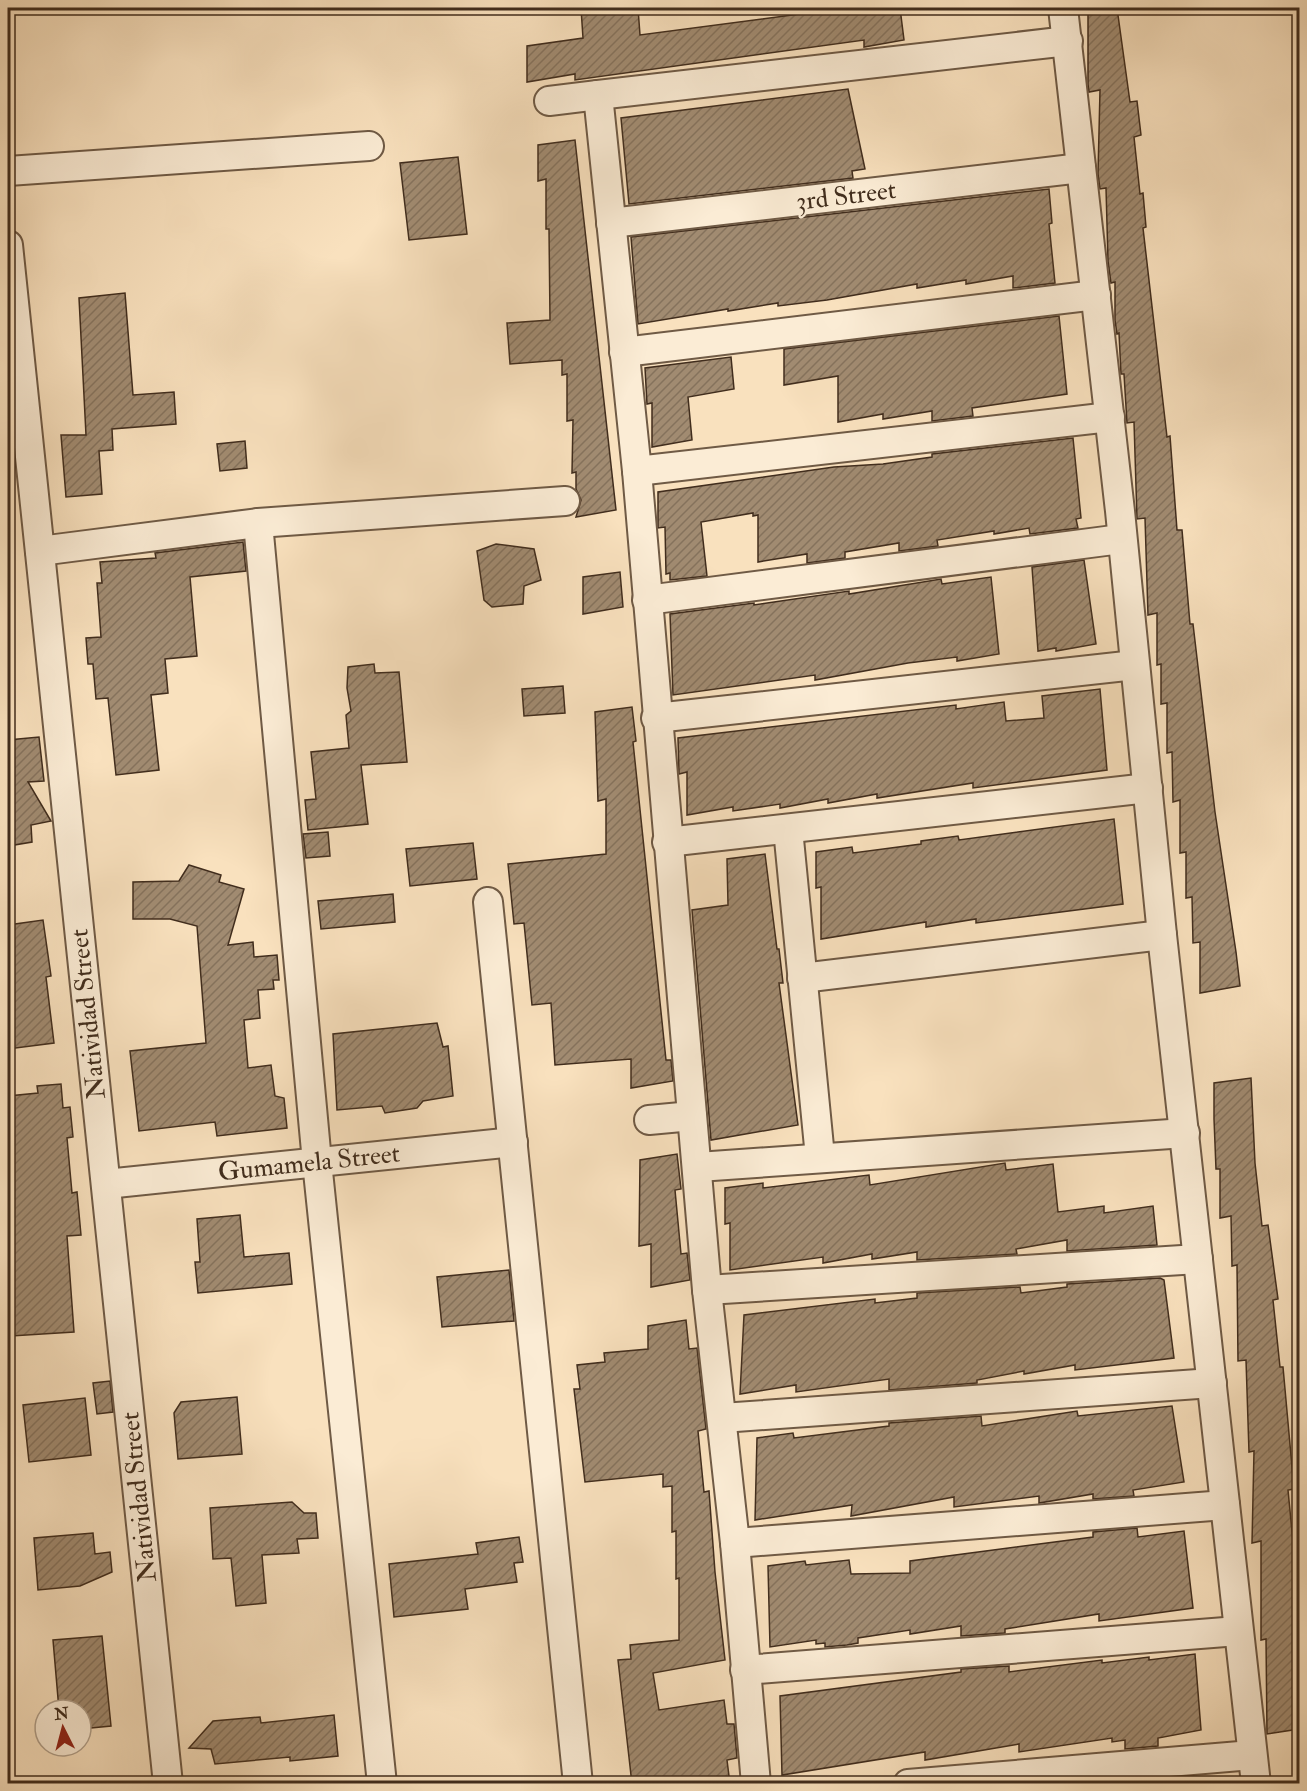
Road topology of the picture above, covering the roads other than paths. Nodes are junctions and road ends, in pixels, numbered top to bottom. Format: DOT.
graph roads {
  1 [pos="1064,8"];
  2 [pos="1068,41"];
  3 [pos="598,95"];
  4 [pos="549,100"];
  5 [pos="369,146"];
  6 [pos="1081,168"];
  7 [pos="8,171"];
  8 [pos="611,223"];
  9 [pos="8,245"];
  10 [pos="1096,295"];
  11 [pos="624,352"];
  12 [pos="1110,417"];
  13 [pos="637,471"];
  14 [pos="565,501"];
  15 [pos="258,523"];
  16 [pos="1121,539"];
  17 [pos="40,551"];
  18 [pos="647,600"];
  19 [pos="1136,665"];
  20 [pos="657,718"];
  21 [pos="1148,788"];
  22 [pos="788,829"];
  23 [pos="667,842"];
  24 [pos="488,902"];
  25 [pos="1162,935"];
  26 [pos="802,978"];
  27 [pos="692,1116"];
  28 [pos="649,1120"];
  29 [pos="1185,1133"];
  30 [pos="513,1142"];
  31 [pos="820,1157"];
  32 [pos="317,1162"];
  33 [pos="698,1167"];
  34 [pos="106,1184"];
  35 [pos="1198,1259"];
  36 [pos="707,1290"];
  37 [pos="1212,1383"];
  38 [pos="722,1418"];
  39 [pos="1225,1505"];
  40 [pos="735,1543"];
  41 [pos="1238,1631"];
  42 [pos="745,1670"];
  43 [pos="1252,1755"];
  44 [pos="168,1784"];
  45 [pos="382,1784"];
  46 [pos="578,1784"];
  47 [pos="756,1784"];
  48 [pos="908,1784"];
  49 [pos="1256,1784"];
  1 -- 2 [label="street"];
  2 -- 3 [label="street"];
  2 -- 6 [label="street"];
  3 -- 4 [label="street"];
  3 -- 8 [label="street"];
  5 -- 7 [label="street"];
  6 -- 8 [label="street, 3rd Street"];
  6 -- 10 [label="street"];
  8 -- 11 [label="street"];
  9 -- 17 [label="street, Natividad Street"];
  10 -- 11 [label="street"];
  10 -- 12 [label="street"];
  11 -- 13 [label="street"];
  12 -- 13 [label="street"];
  12 -- 16 [label="street"];
  13 -- 18 [label="street"];
  14 -- 15 [label="street"];
  15 -- 17 [label="street"];
  15 -- 32 [label="street"];
  16 -- 18 [label="street"];
  16 -- 19 [label="street"];
  17 -- 34 [label="street, Natividad Street"];
  18 -- 20 [label="street"];
  19 -- 20 [label="street"];
  19 -- 21 [label="street"];
  20 -- 23 [label="street"];
  21 -- 22 [label="street"];
  21 -- 25 [label="street"];
  22 -- 23 [label="street"];
  22 -- 26 [label="street"];
  23 -- 27 [label="street"];
  24 -- 30 [label="street"];
  25 -- 26 [label="street"];
  25 -- 29 [label="street"];
  26 -- 31 [label="street"];
  27 -- 28 [label="street"];
  27 -- 33 [label="street"];
  29 -- 31 [label="street"];
  29 -- 35 [label="street"];
  30 -- 32 [label="street, Gumamela Street"];
  30 -- 46 [label="street"];
  31 -- 33 [label="street"];
  32 -- 34 [label="street, Gumamela Street"];
  32 -- 45 [label="street"];
  33 -- 36 [label="street"];
  34 -- 44 [label="street, Natividad Street"];
  35 -- 36 [label="street"];
  35 -- 37 [label="street"];
  36 -- 38 [label="street"];
  37 -- 38 [label="street"];
  37 -- 39 [label="street"];
  38 -- 40 [label="street"];
  39 -- 40 [label="street"];
  39 -- 41 [label="street"];
  40 -- 42 [label="street"];
  41 -- 42 [label="street"];
  41 -- 43 [label="street"];
  42 -- 47 [label="street"];
  43 -- 48 [label="street"];
  43 -- 49 [label="street"];
}
